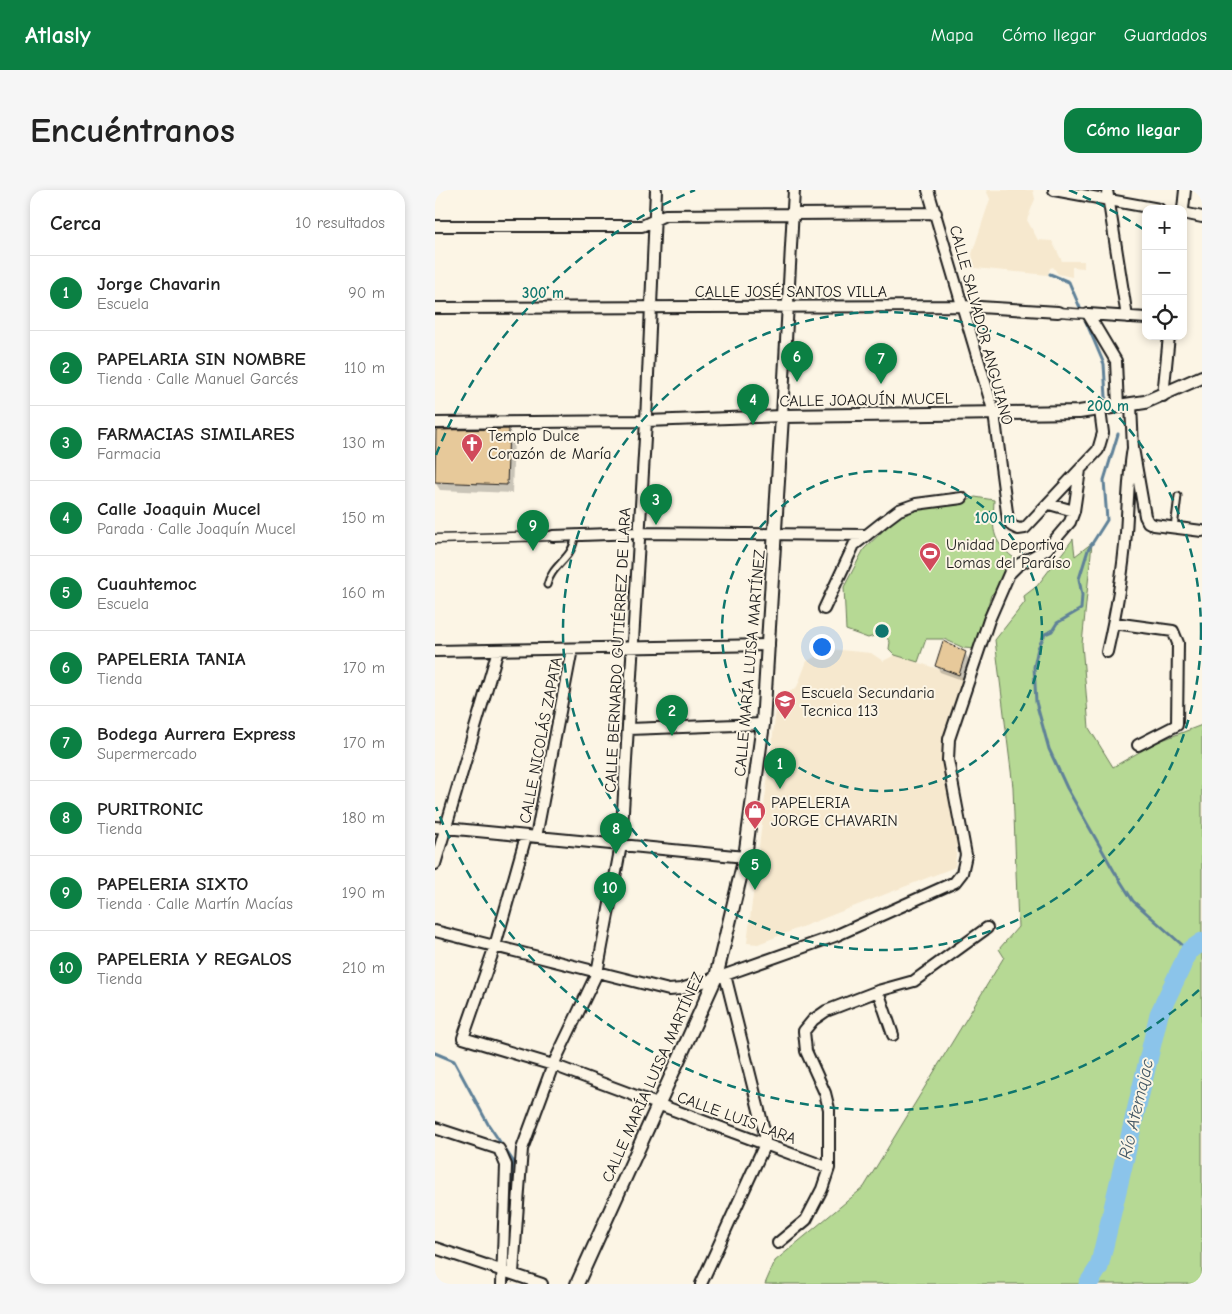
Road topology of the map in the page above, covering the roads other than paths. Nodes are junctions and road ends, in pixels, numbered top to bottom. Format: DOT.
graph roads {
  1 [pos="656,190"];
  2 [pos="794,190"];
  3 [pos="928,190"];
  4 [pos="1054,190"];
  5 [pos="1185,190"];
  6 [pos="1108,195"];
  7 [pos="1144,205"];
  8 [pos="1183,205"];
  9 [pos="793,212"];
  10 [pos="936,213"];
  11 [pos="1187,214"];
  12 [pos="1202,216"];
  13 [pos="654,220"];
  14 [pos="435,226"];
  15 [pos="788,306"];
  16 [pos="963,306"];
  17 [pos="651,307"];
  18 [pos="435,308"];
  19 [pos="1058,312"];
  20 [pos="1088,314"];
  21 [pos="1127,317"];
  22 [pos="1142,318"];
  23 [pos="1169,340"];
  24 [pos="1202,377"];
  25 [pos="1163,396"];
  26 [pos="1124,406"];
  27 [pos="1100,410"];
  28 [pos="994,413"];
  29 [pos="782,416"];
  30 [pos="646,421"];
  31 [pos="435,423"];
  32 [pos="1133,448"];
  33 [pos="1080,470"];
  34 [pos="1178,496"];
  35 [pos="962,498"];
  36 [pos="1049,504"];
  37 [pos="1073,511"];
  38 [pos="1174,529"];
  39 [pos="1202,531"];
  40 [pos="638,533"];
  41 [pos="575,535"];
  42 [pos="775,535"];
  43 [pos="867,535"];
  44 [pos="553,536"];
  45 [pos="435,539"];
  46 [pos="547,585"];
  47 [pos="824,609"];
  48 [pos="1114,622"];
  49 [pos="769,645"];
  50 [pos="633,648"];
  51 [pos="572,649"];
  52 [pos="498,650"];
  53 [pos="435,651"];
  54 [pos="1107,652"];
  55 [pos="763,724"];
  56 [pos="629,729"];
  57 [pos="1138,746"];
  58 [pos="440,828"];
  59 [pos="531,836"];
  60 [pos="621,845"];
  61 [pos="745,857"];
  62 [pos="435,864"];
  63 [pos="987,928"];
  64 [pos="435,931"];
  65 [pos="495,946"];
  66 [pos="597,973"];
  67 [pos="720,976"];
  68 [pos="878,991"];
  69 [pos="893,1035"];
  70 [pos="463,1038"];
  71 [pos="553,1065"];
  72 [pos="659,1104"];
  73 [pos="435,1128"];
  74 [pos="765,1144"];
  75 [pos="829,1168"];
  76 [pos="777,1243"];
  77 [pos="435,1248"];
  78 [pos="502,1270"];
  79 [pos="513,1274"];
  80 [pos="502,1284"];
  81 [pos="542,1284"];
  82 [pos="577,1284"];
  83 [pos="701,1284"];
  1 -- 13 [label="street, CALLE BERNARDO GUTIÉRREZ DE LARA"];
  2 -- 9 [label="street, CALLE MARÍA LUISA MARTÍNEZ"];
  3 -- 10 [label="street, CALLE SALVADOR ANGUIANO"];
  4 -- 6 [label="street"];
  5 -- 8 [label="street"];
  6 -- 7 [label="street"];
  6 -- 21 [label="street"];
  9 -- 10 [label="street"];
  9 -- 13 [label="street"];
  9 -- 15 [label="street, CALLE MARÍA LUISA MARTÍNEZ"];
  10 -- 16 [label="street, CALLE SALVADOR ANGUIANO"];
  11 -- 12 [label="street"];
  13 -- 14 [label="street"];
  13 -- 17 [label="street, CALLE BERNARDO GUTIÉRREZ DE LARA"];
  15 -- 16 [label="street, CALLE JOSÉ SANTOS VILLA"];
  15 -- 17 [label="street, CALLE JOSÉ SANTOS VILLA"];
  15 -- 29 [label="street, CALLE MARÍA LUISA MARTÍNEZ"];
  16 -- 19 [label="street, CALLE JOSÉ SANTOS VILLA"];
  16 -- 28 [label="street, CALLE SALVADOR ANGUIANO"];
  17 -- 18 [label="street, CALLE JOSÉ SANTOS VILLA"];
  17 -- 30 [label="street, CALLE BERNARDO GUTIÉRREZ DE LARA"];
  19 -- 20 [label="street, CALLE JOSÉ SANTOS VILLA"];
  20 -- 21 [label="street, CALLE JOSÉ SANTOS VILLA"];
  20 -- 26 [label="street"];
  21 -- 22 [label="street, CALLE JOSÉ SANTOS VILLA"];
  23 -- 25 [label="street"];
  24 -- 25 [label="street, CALLE JOAQUÍN MUCEL"];
  25 -- 26 [label="street, CALLE JOAQUÍN MUCEL"];
  26 -- 27 [label="street, CALLE JOAQUÍN MUCEL"];
  26 -- 32 [label="street"];
  27 -- 28 [label="street, CALLE JOAQUÍN MUCEL"];
  27 -- 33 [label="street"];
  28 -- 29 [label="street, CALLE JOAQUÍN MUCEL"];
  28 -- 36 [label="street, CALLE SALVADOR ANGUIANO"];
  29 -- 30 [label="street, CALLE JOAQUÍN MUCEL"];
  29 -- 42 [label="street, CALLE MARÍA LUISA MARTÍNEZ"];
  30 -- 31 [label="street, CALLE JOAQUÍN MUCEL"];
  30 -- 40 [label="street, CALLE BERNARDO GUTIÉRREZ DE LARA"];
  32 -- 38 [label="street"];
  32 -- 48 [label="street"];
  33 -- 36 [label="street"];
  33 -- 37 [label="street"];
  34 -- 38 [label="lane"];
  35 -- 43 [label="street"];
  36 -- 37 [label="street"];
  37 -- 67 [label="street"];
  38 -- 39 [label="street"];
  40 -- 41 [label="street"];
  40 -- 42 [label="street"];
  40 -- 50 [label="street, CALLE BERNARDO GUTIÉRREZ DE LARA"];
  41 -- 44 [label="street"];
  41 -- 46 [label="lane"];
  42 -- 43 [label="street"];
  42 -- 49 [label="street, CALLE MARÍA LUISA MARTÍNEZ"];
  43 -- 47 [label="street"];
  44 -- 45 [label="street"];
  48 -- 54 [label="street"];
  48 -- 57 [label="street"];
  49 -- 50 [label="street"];
  49 -- 55 [label="street, CALLE MARÍA LUISA MARTÍNEZ"];
  50 -- 51 [label="street"];
  50 -- 56 [label="street, CALLE BERNARDO GUTIÉRREZ DE LARA"];
  51 -- 52 [label="street"];
  51 -- 59 [label="street, CALLE NICOLÁS ZAPATA"];
  52 -- 53 [label="street"];
  52 -- 58 [label="street"];
  55 -- 56 [label="street"];
  55 -- 61 [label="street, CALLE MARÍA LUISA MARTÍNEZ"];
  56 -- 60 [label="street, CALLE BERNARDO GUTIÉRREZ DE LARA"];
  58 -- 59 [label="street"];
  58 -- 62 [label="street"];
  59 -- 60 [label="street"];
  59 -- 65 [label="street, CALLE NICOLÁS ZAPATA"];
  60 -- 61 [label="street"];
  60 -- 66 [label="street, CALLE BERNARDO GUTIÉRREZ DE LARA"];
  61 -- 67 [label="street, CALLE MARÍA LUISA MARTÍNEZ"];
  63 -- 68 [label="street"];
  64 -- 65 [label="street"];
  65 -- 66 [label="street"];
  65 -- 70 [label="street, CALLE NICOLÁS ZAPATA"];
  66 -- 67 [label="street"];
  66 -- 71 [label="street, CALLE BERNARDO GUTIÉRREZ DE LARA"];
  67 -- 72 [label="street, CALLE MARÍA LUISA MARTÍNEZ"];
  67 -- 74 [label="street"];
  68 -- 69 [label="street"];
  68 -- 75 [label="street"];
  70 -- 71 [label="street, CALLE LUIS LARA"];
  71 -- 72 [label="street, CALLE LUIS LARA"];
  71 -- 79 [label="street, CALLE BERNARDO GUTIÉRREZ DE LARA"];
  72 -- 74 [label="street, CALLE LUIS LARA"];
  72 -- 82 [label="street, CALLE MARÍA LUISA MARTÍNEZ"];
  73 -- 78 [label="street"];
  74 -- 75 [label="street, CALLE LUIS LARA"];
  74 -- 83 [label="street"];
  75 -- 76 [label="street"];
  77 -- 78 [label="street"];
  78 -- 79 [label="street"];
  78 -- 80 [label="street"];
  79 -- 81 [label="street"];
}
